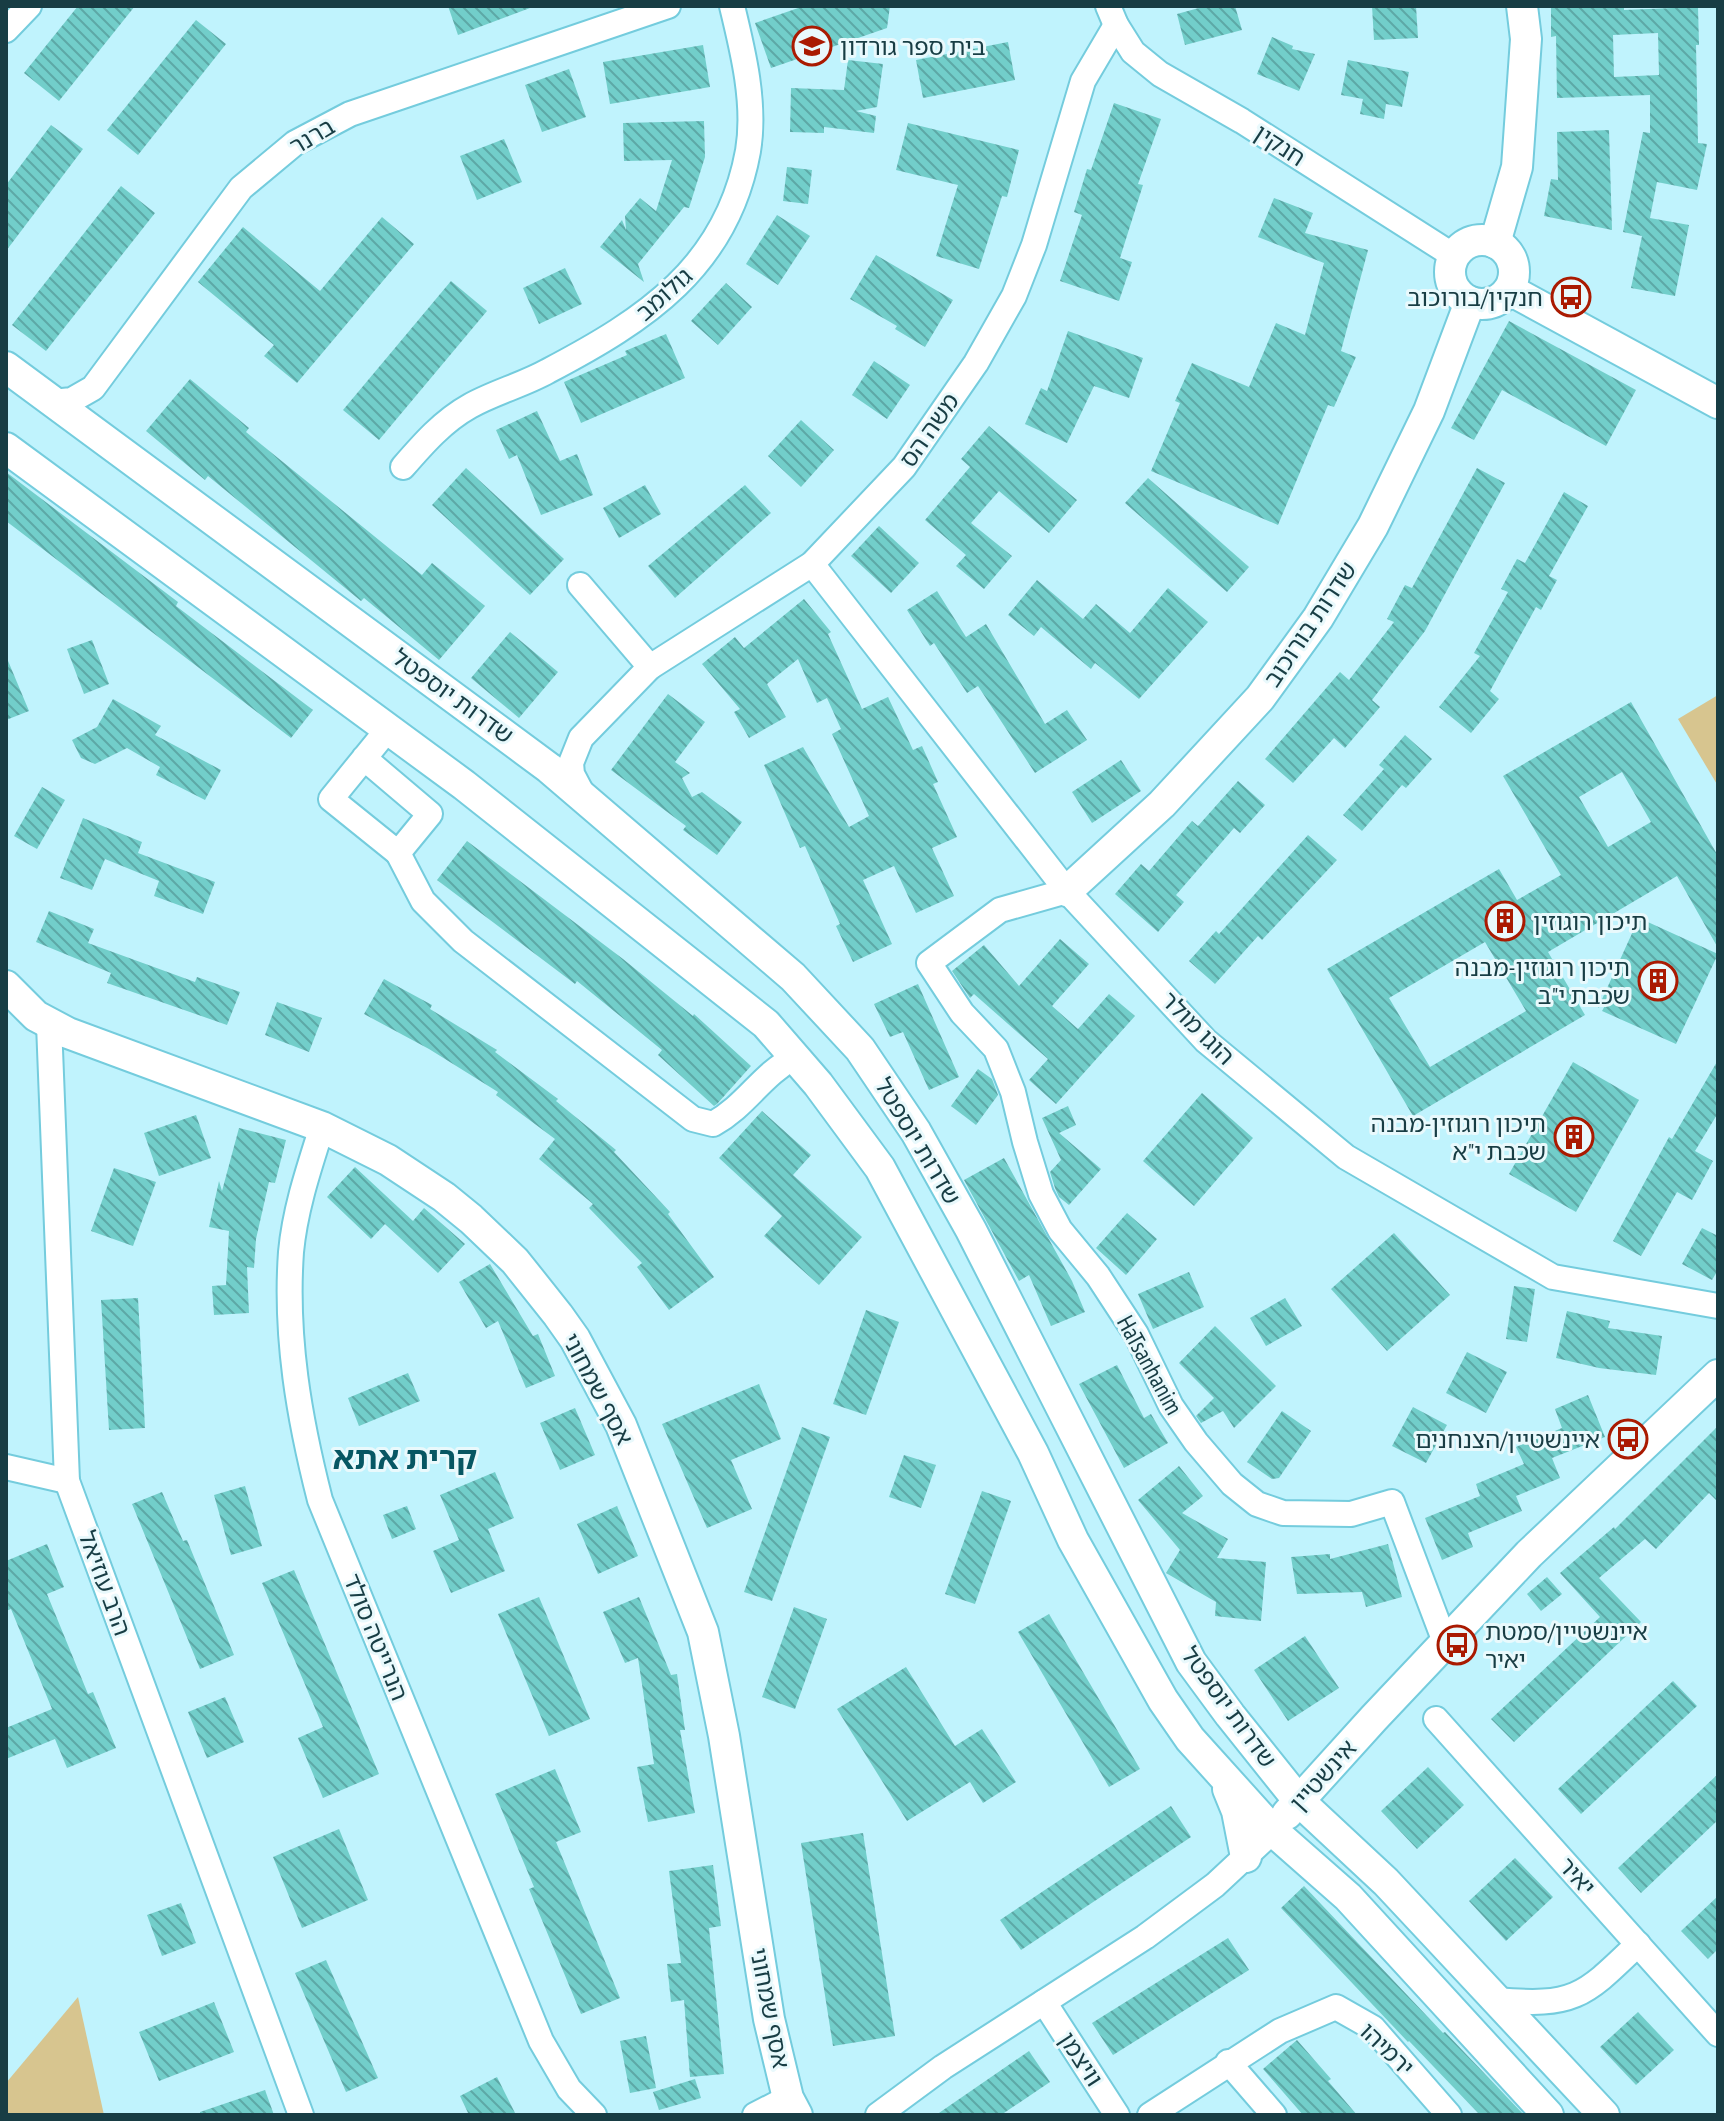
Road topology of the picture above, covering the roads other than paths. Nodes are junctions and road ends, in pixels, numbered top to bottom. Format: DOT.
graph roads {
  1 [pos="29,6"];
  2 [pos="668,6"];
  3 [pos="732,6"];
  4 [pos="1522,6"];
  5 [pos="1112,15"];
  6 [pos="6,30"];
  7 [pos="1495,243"];
  8 [pos="1454,256"];
  9 [pos="1510,290"];
  10 [pos="1470,302"];
  11 [pos="6,367"];
  12 [pos="53,402"];
  13 [pos="1718,403"];
  14 [pos="6,448"];
  15 [pos="403,467"];
  16 [pos="812,564"];
  17 [pos="580,585"];
  18 [pos="650,667"];
  19 [pos="388,729"];
  20 [pos="581,738"];
  21 [pos="517,744"];
  22 [pos="364,758"];
  23 [pos="585,798"];
  24 [pos="398,853"];
  25 [pos="1067,891"];
  26 [pos="6,986"];
  27 [pos="49,1024"];
  28 [pos="795,1057"];
  29 [pos="322,1127"];
  30 [pos="1718,1306"];
  31 [pos="1718,1375"];
  32 [pos="6,1467"];
  33 [pos="67,1481"];
  34 [pos="1445,1642"];
  35 [pos="1436,1719"];
  36 [pos="1222,1776"];
  37 [pos="1298,1800"];
  38 [pos="1273,1831"];
  39 [pos="1246,1857"];
  40 [pos="1638,1944"];
  41 [pos="1497,2000"];
  42 [pos="1044,2002"];
  43 [pos="1718,2034"];
  44 [pos="1228,2062"];
  45 [pos="793,2107"];
  46 [pos="301,2115"];
  47 [pos="594,2115"];
  48 [pos="755,2115"];
  49 [pos="878,2115"];
  50 [pos="1117,2115"];
  51 [pos="1150,2115"];
  52 [pos="1274,2115"];
  53 [pos="1449,2115"];
  54 [pos="1548,2115"];
  55 [pos="1604,2115"];
  1 -- 6 [label="street"];
  2 -- 12 [label="street, ברנר"];
  3 -- 15 [label="street, גולומב"];
  4 -- 7 [label="street"];
  5 -- 8 [label="street, חנקין"];
  5 -- 16 [label="street, משה הס"];
  7 -- 8 [label="street"];
  7 -- 9 [label="street"];
  8 -- 10 [label="street"];
  9 -- 10 [label="street"];
  9 -- 13 [label="street"];
  10 -- 25 [label="street, שדרות בורוכוב"];
  11 -- 12 [label="street, שדרות יוספטל"];
  12 -- 21 [label="street, שדרות יוספטל"];
  14 -- 19 [label="street, שדרות יוספטל"];
  16 -- 18 [label="street, משה הס"];
  16 -- 25 [label="street, הוגו מולר"];
  17 -- 18 [label="street"];
  18 -- 20 [label="street, משה הס"];
  19 -- 22 [label="street"];
  19 -- 28 [label="street, שדרות יוספטל"];
  20 -- 21 [label="street"];
  20 -- 23 [label="street"];
  21 -- 23 [label="street, שדרות יוספטל"];
  22 -- 24 [label="street"];
  22 -- 24 [label="street"];
  23 -- 37 [label="street, שדרות יוספטל"];
  24 -- 28 [label="street"];
  25 -- 30 [label="street, הוגו מולר"];
  25 -- 34 [label="street, HaTsanhanim"];
  26 -- 27 [label="street, אסף שמחוני"];
  27 -- 29 [label="street, אסף שמחוני"];
  27 -- 33 [label="street, הרב עוזיאל"];
  28 -- 36 [label="street, שדרות יוספטל"];
  29 -- 45 [label="street, אסף שמחוני"];
  29 -- 47 [label="street, הנרייטה סולד"];
  31 -- 34 [label="street, אינשטיין"];
  32 -- 33 [label="street"];
  33 -- 46 [label="street, הרב עוזיאל"];
  34 -- 37 [label="street, אינשטיין"];
  35 -- 40 [label="street, יאיר"];
  36 -- 38 [label="street, שדרות יוספטל"];
  36 -- 39 [label="street"];
  37 -- 38 [label="street, אינשטיין"];
  37 -- 41 [label="street, שדרות יוספטל"];
  38 -- 39 [label="street, אינשטיין"];
  38 -- 54 [label="street, שדרות יוספטל"];
  39 -- 42 [label="street, אינשטיין"];
  40 -- 41 [label="street"];
  40 -- 43 [label="street, יאיר"];
  41 -- 55 [label="street, שדרות יוספטל"];
  42 -- 49 [label="street, אינשטיין"];
  42 -- 50 [label="street, וויצמן"];
  44 -- 51 [label="street, ירמיהו"];
  44 -- 52 [label="street"];
  44 -- 53 [label="street, ירמיהו"];
  45 -- 48 [label="street"];
}
